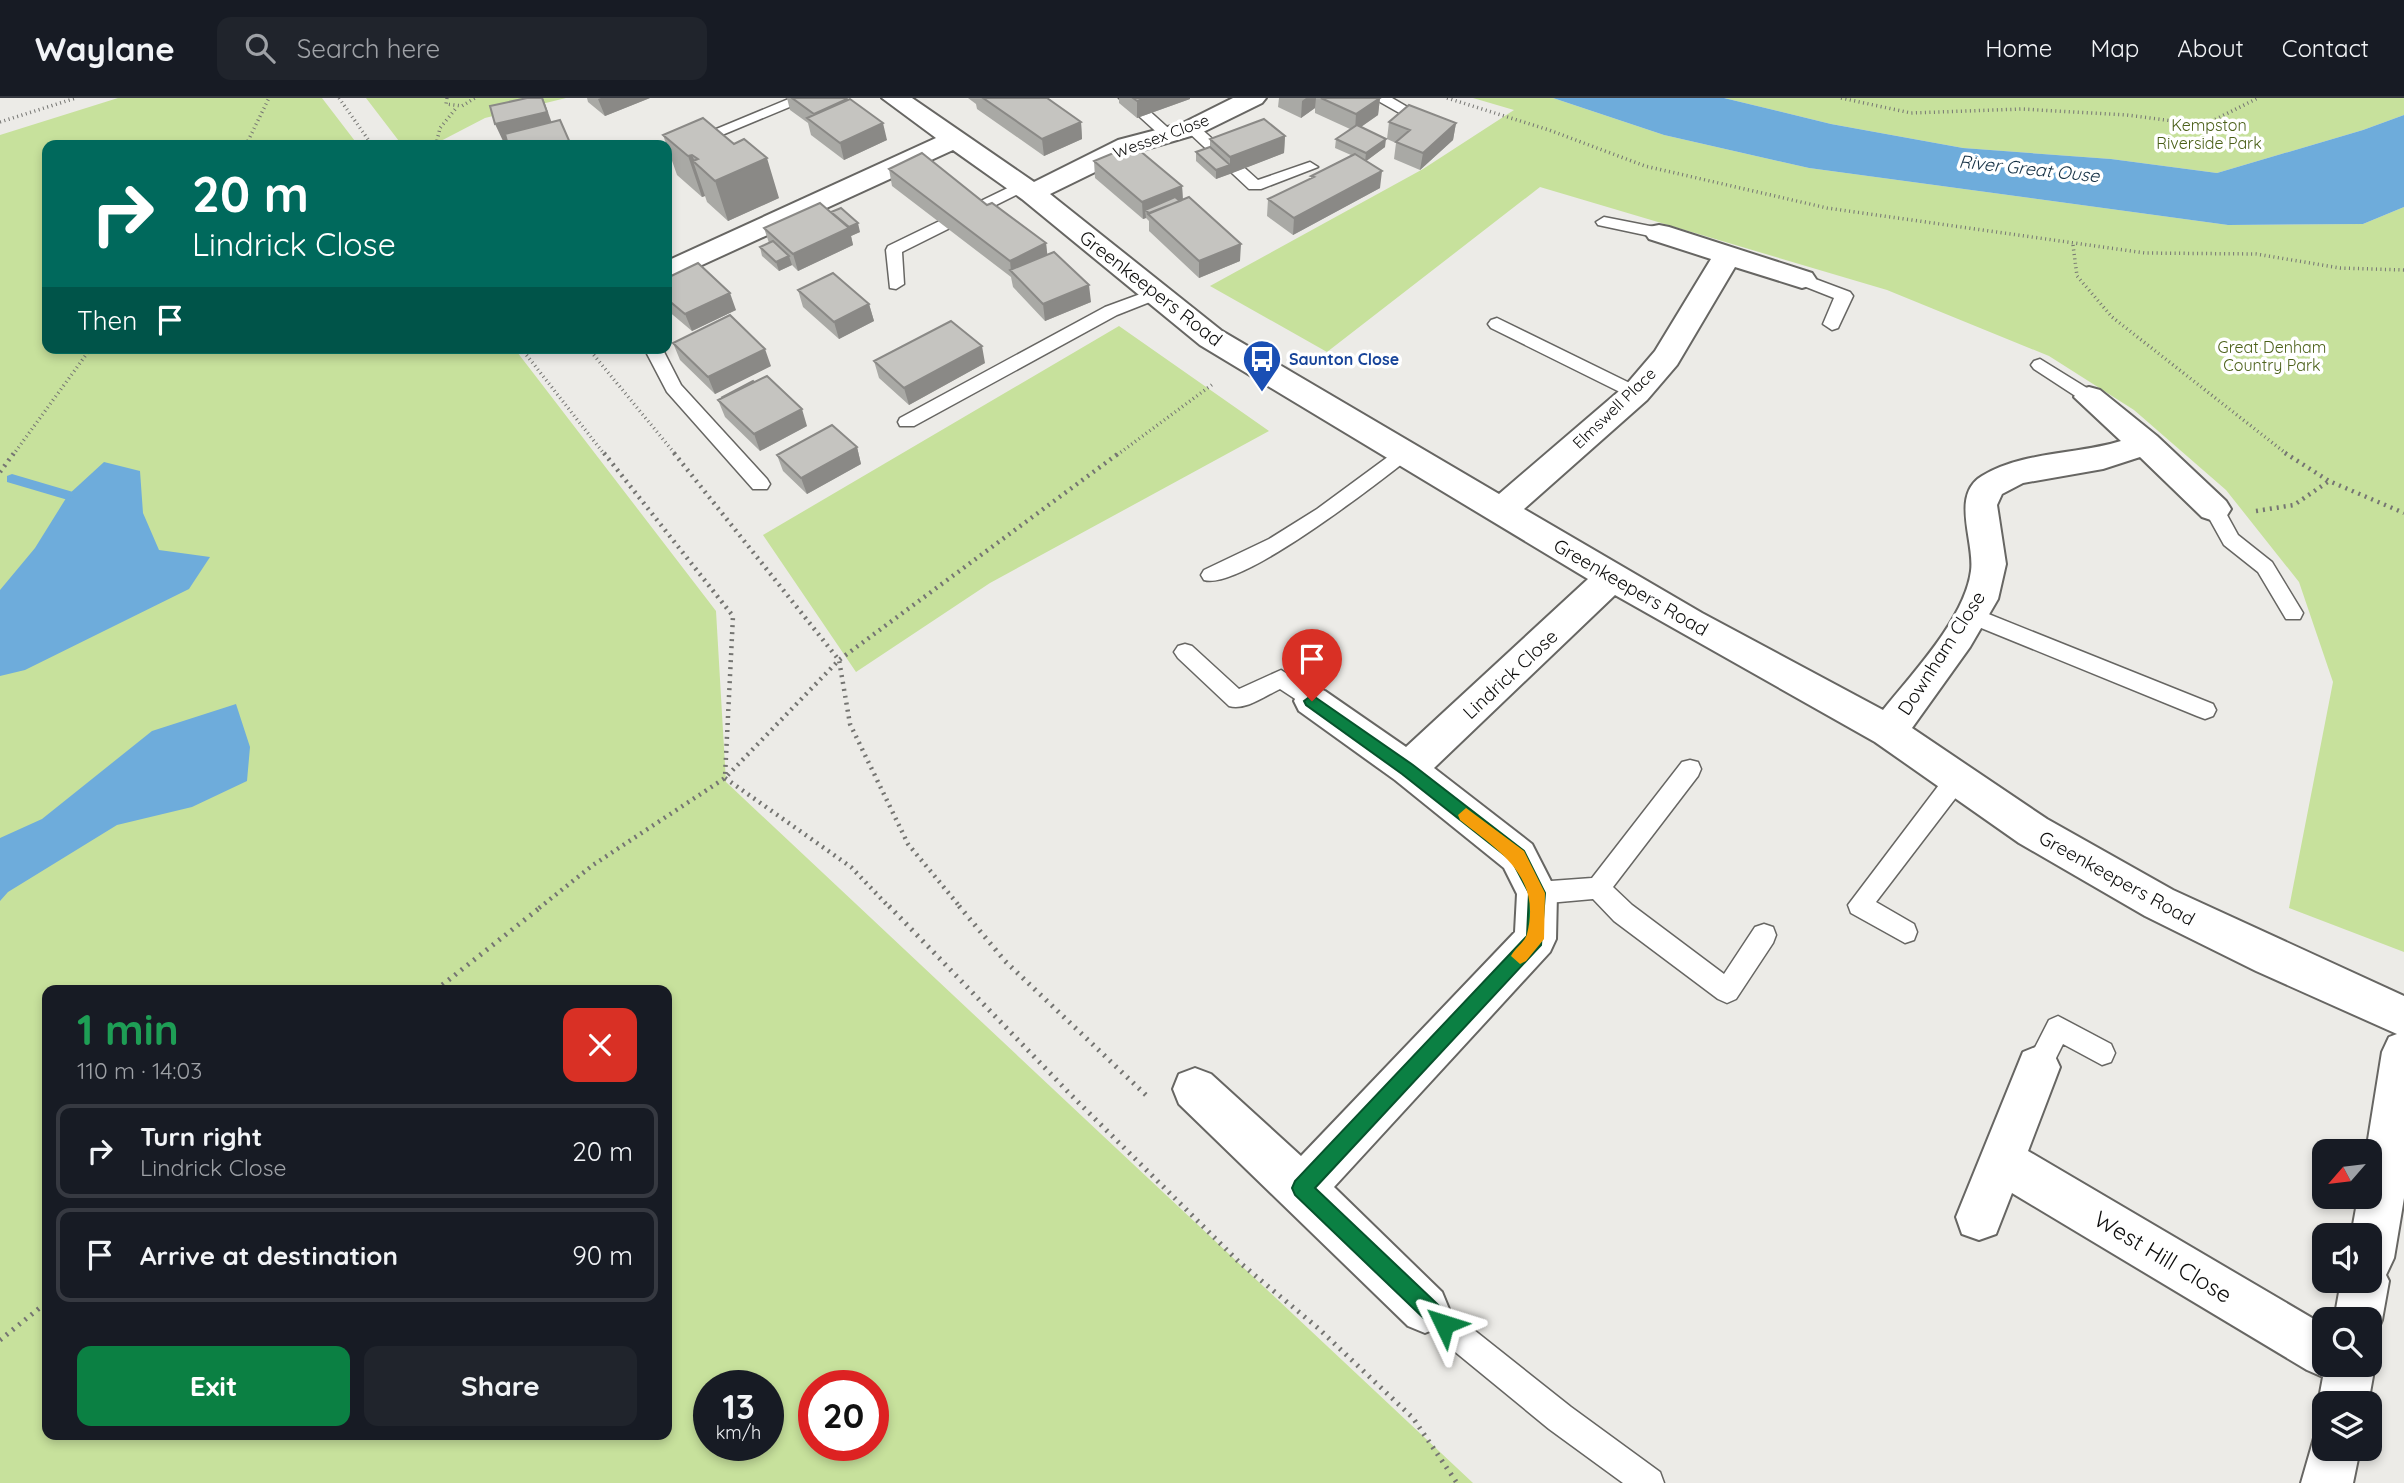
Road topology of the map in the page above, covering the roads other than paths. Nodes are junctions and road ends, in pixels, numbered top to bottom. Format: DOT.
graph roads {
  1 [pos="804,98"];
  2 [pos="895,98"];
  3 [pos="1126,98"];
  4 [pos="1253,98"];
  5 [pos="1380,98"];
  6 [pos="1408,112"];
  7 [pos="1180,131"];
  8 [pos="954,140"];
  9 [pos="682,145"];
  10 [pos="1310,167"];
  11 [pos="1028,190"];
  12 [pos="1604,222"];
  13 [pos="1660,233"];
  14 [pos="1728,255"];
  15 [pos="672,270"];
  16 [pos="1802,279"];
  17 [pos="896,284"];
  18 [pos="1154,294"];
  19 [pos="1497,324"];
  20 [pos="1832,324"];
  21 [pos="656,354"];
  22 [pos="2040,365"];
  23 [pos="1636,393"];
  24 [pos="2089,397"];
  25 [pos="907,422"];
  26 [pos="2146,444"];
  27 [pos="1404,452"];
  28 [pos="760,484"];
  29 [pos="2214,509"];
  30 [pos="1503,510"];
  31 [pos="1212,575"];
  32 [pos="1612,577"];
  33 [pos="2293,613"];
  34 [pos="1971,615"];
  35 [pos="1185,652"];
  36 [pos="1312,701"];
  37 [pos="2205,710"];
  38 [pos="1888,731"];
  39 [pos="1408,769"];
  40 [pos="1690,769"];
  41 [pos="1956,780"];
  42 [pos="1598,888"];
  43 [pos="1537,893"];
  44 [pos="1905,933"];
  45 [pos="1764,935"];
  46 [pos="2404,1017"];
  47 [pos="2404,1052"];
  48 [pos="2102,1054"];
  49 [pos="2038,1067"];
  50 [pos="1195,1089"];
  51 [pos="2001,1161"];
  52 [pos="1302,1188"];
  53 [pos="1979,1217"];
  54 [pos="2376,1223"];
  55 [pos="1425,1308"];
  56 [pos="2312,1353"];
  57 [pos="2332,1461"];
  58 [pos="1649,1483"];
  59 [pos="2327,1483"];
  1 -- 9 [label="lane"];
  2 -- 8 [label="street, Greenkeepers Road"];
  3 -- 7 [label="lane"];
  4 -- 7 [label="street, Wessex Close"];
  5 -- 6 [label="lane"];
  7 -- 10 [label="lane"];
  7 -- 11 [label="street, Wessex Close"];
  8 -- 11 [label="street, Greenkeepers Road"];
  8 -- 15 [label="street"];
  11 -- 17 [label="lane"];
  11 -- 18 [label="street, Greenkeepers Road"];
  12 -- 13 [label="lane"];
  13 -- 14 [label="street"];
  14 -- 16 [label="street"];
  14 -- 23 [label="street, Elmswell Place"];
  16 -- 20 [label="lane"];
  18 -- 25 [label="lane"];
  18 -- 27 [label="street, Greenkeepers Road"];
  19 -- 23 [label="lane"];
  21 -- 28 [label="lane"];
  22 -- 24 [label="lane"];
  23 -- 30 [label="street, Elmswell Place"];
  24 -- 26 [label="street"];
  26 -- 29 [label="street"];
  26 -- 34 [label="street, Downham Close"];
  27 -- 30 [label="street, Greenkeepers Road"];
  27 -- 31 [label="lane"];
  29 -- 33 [label="lane"];
  30 -- 32 [label="street, Greenkeepers Road"];
  32 -- 38 [label="street, Greenkeepers Road"];
  32 -- 39 [label="street, Lindrick Close"];
  34 -- 37 [label="lane"];
  34 -- 38 [label="street, Downham Close"];
  35 -- 36 [label="lane"];
  36 -- 39 [label="street"];
  38 -- 41 [label="street, Greenkeepers Road"];
  39 -- 43 [label="street"];
  40 -- 42 [label="lane"];
  41 -- 44 [label="lane"];
  41 -- 46 [label="street, Greenkeepers Road"];
  42 -- 43 [label="lane"];
  42 -- 45 [label="lane"];
  43 -- 52 [label="street"];
  47 -- 54 [label="street"];
  48 -- 49 [label="lane"];
  49 -- 51 [label="street"];
  50 -- 52 [label="street"];
  51 -- 53 [label="street"];
  51 -- 56 [label="street, West Hill Close"];
  52 -- 55 [label="street"];
  55 -- 58 [label="lane"];
  57 -- 59 [label="street"];
}
